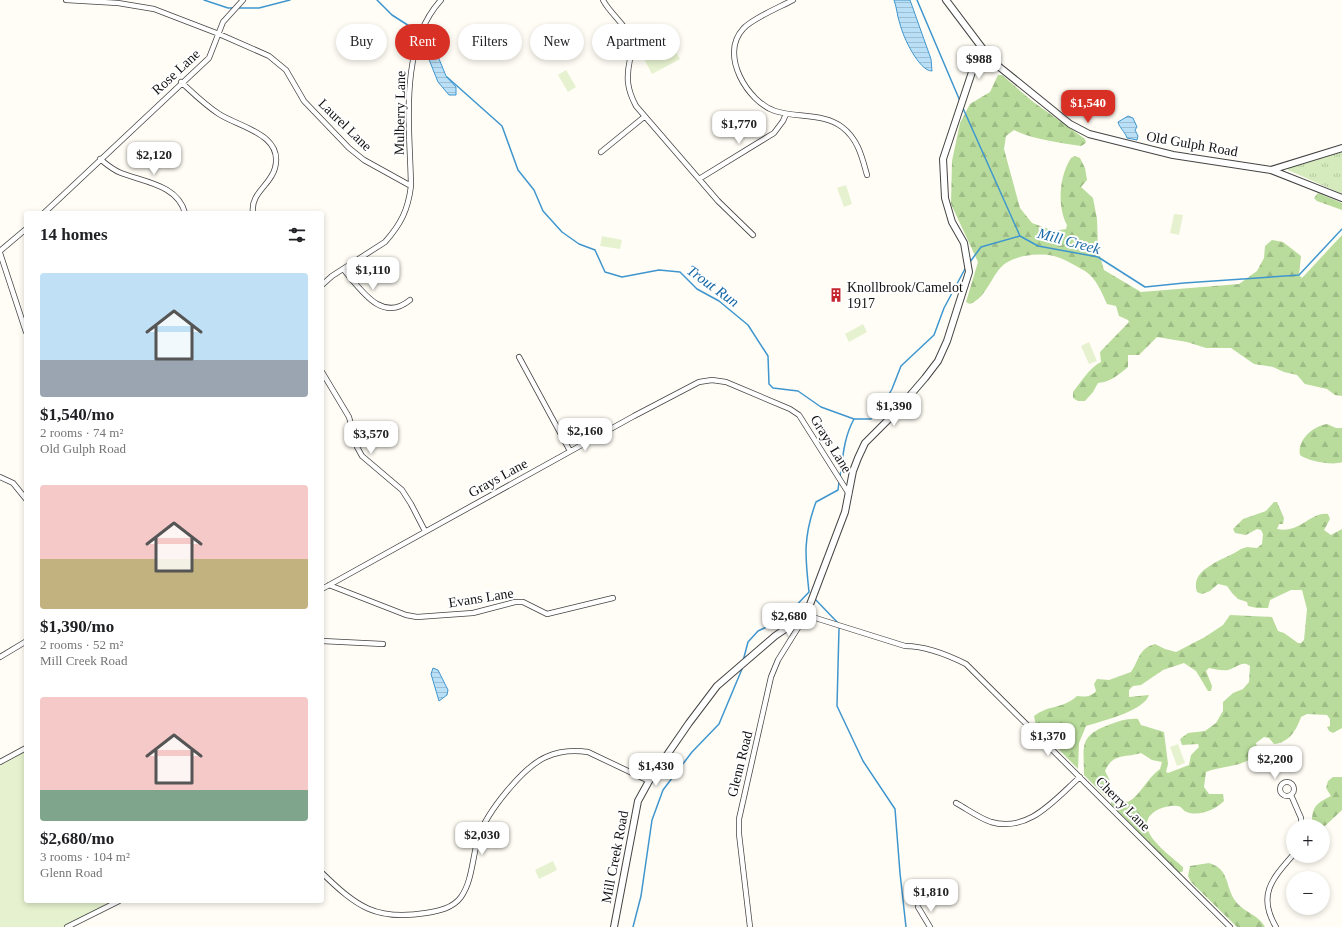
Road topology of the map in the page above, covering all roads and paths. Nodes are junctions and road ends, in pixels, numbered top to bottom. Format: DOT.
graph roads {
  1 [pos="66,0"];
  2 [pos="441,0"];
  3 [pos="603,0"];
  4 [pos="792,0"];
  5 [pos="946,0"];
  6 [pos="242,1"];
  7 [pos="219,34"];
  8 [pos="983,52"];
  9 [pos="181,82"];
  10 [pos="786,114"];
  11 [pos="644,117"];
  12 [pos="1342,148"];
  13 [pos="601,152"];
  14 [pos="100,159"];
  15 [pos="1271,170"];
  16 [pos="866,175"];
  17 [pos="699,179"];
  18 [pos="411,186"];
  19 [pos="1342,198"];
  20 [pos="46,211"];
  21 [pos="184,211"];
  22 [pos="253,211"];
  23 [pos="24,231"];
  24 [pos="754,235"];
  25 [pos="0,252"];
  26 [pos="343,269"];
  27 [pos="324,283"];
  28 [pos="410,300"];
  29 [pos="24,326"];
  30 [pos="519,357"];
  31 [pos="324,375"];
  32 [pos="570,451"];
  33 [pos="0,477"];
  34 [pos="849,494"];
  35 [pos="24,497"];
  36 [pos="425,531"];
  37 [pos="329,586"];
  38 [pos="324,588"];
  39 [pos="613,598"];
  40 [pos="806,615"];
  41 [pos="324,641"];
  42 [pos="24,643"];
  43 [pos="383,644"];
  44 [pos="0,657"];
  45 [pos="24,749"];
  46 [pos="0,761"];
  47 [pos="1080,777"];
  48 [pos="649,781"];
  49 [pos="1291,795"];
  50 [pos="956,803"];
  51 [pos="1301,819"];
  52 [pos="1286,863"];
  53 [pos="324,876"];
  54 [pos="115,903"];
  55 [pos="918,907"];
  56 [pos="67,927"];
  57 [pos="614,927"];
  58 [pos="750,927"];
  59 [pos="930,927"];
  60 [pos="1230,927"];
  61 [pos="1276,927"];
  1 -- 7 [label="street, Rose Lane"];
  2 -- 18 [label="street, Mulberry Lane"];
  3 -- 11 [label="street"];
  4 -- 10 [label="street"];
  5 -- 8 [label="street, Old Gulph Road"];
  6 -- 7 [label="street"];
  7 -- 9 [label="street, Rose Lane"];
  7 -- 18 [label="street, Laurel Lane"];
  8 -- 15 [label="street, Old Gulph Road"];
  8 -- 34 [label="street"];
  9 -- 14 [label="street, Rose Lane"];
  9 -- 22 [label="street"];
  10 -- 16 [label="street"];
  10 -- 17 [label="street"];
  11 -- 13 [label="street"];
  11 -- 17 [label="street"];
  12 -- 15 [label="street"];
  14 -- 20 [label="street, Rose Lane"];
  14 -- 21 [label="street"];
  15 -- 19 [label="street, Old Gulph Road"];
  17 -- 24 [label="street"];
  18 -- 26 [label="street"];
  23 -- 25 [label="street"];
  25 -- 29 [label="street"];
  26 -- 27 [label="street"];
  26 -- 28 [label="street"];
  30 -- 32 [label="street"];
  31 -- 36 [label="street"];
  32 -- 34 [label="street, Grays Lane"];
  32 -- 36 [label="street, Grays Lane"];
  33 -- 35 [label="street"];
  34 -- 40 [label="street"];
  36 -- 37 [label="street, Grays Lane"];
  37 -- 38 [label="street, Grays Lane"];
  37 -- 39 [label="street, Evans Lane"];
  40 -- 47 [label="street, Cherry Lane"];
  40 -- 48 [label="street, Mill Creek Road"];
  40 -- 58 [label="street, Glenn Road"];
  41 -- 43 [label="street"];
  42 -- 44 [label="street"];
  45 -- 46 [label="street"];
  47 -- 50 [label="street"];
  47 -- 60 [label="street, Cherry Lane"];
  48 -- 53 [label="street"];
  48 -- 57 [label="street, Mill Creek Road"];
  49 -- 51 [label="street"];
  52 -- 61 [label="street"];
  54 -- 56 [label="street"];
  55 -- 59 [label="street"];
}
